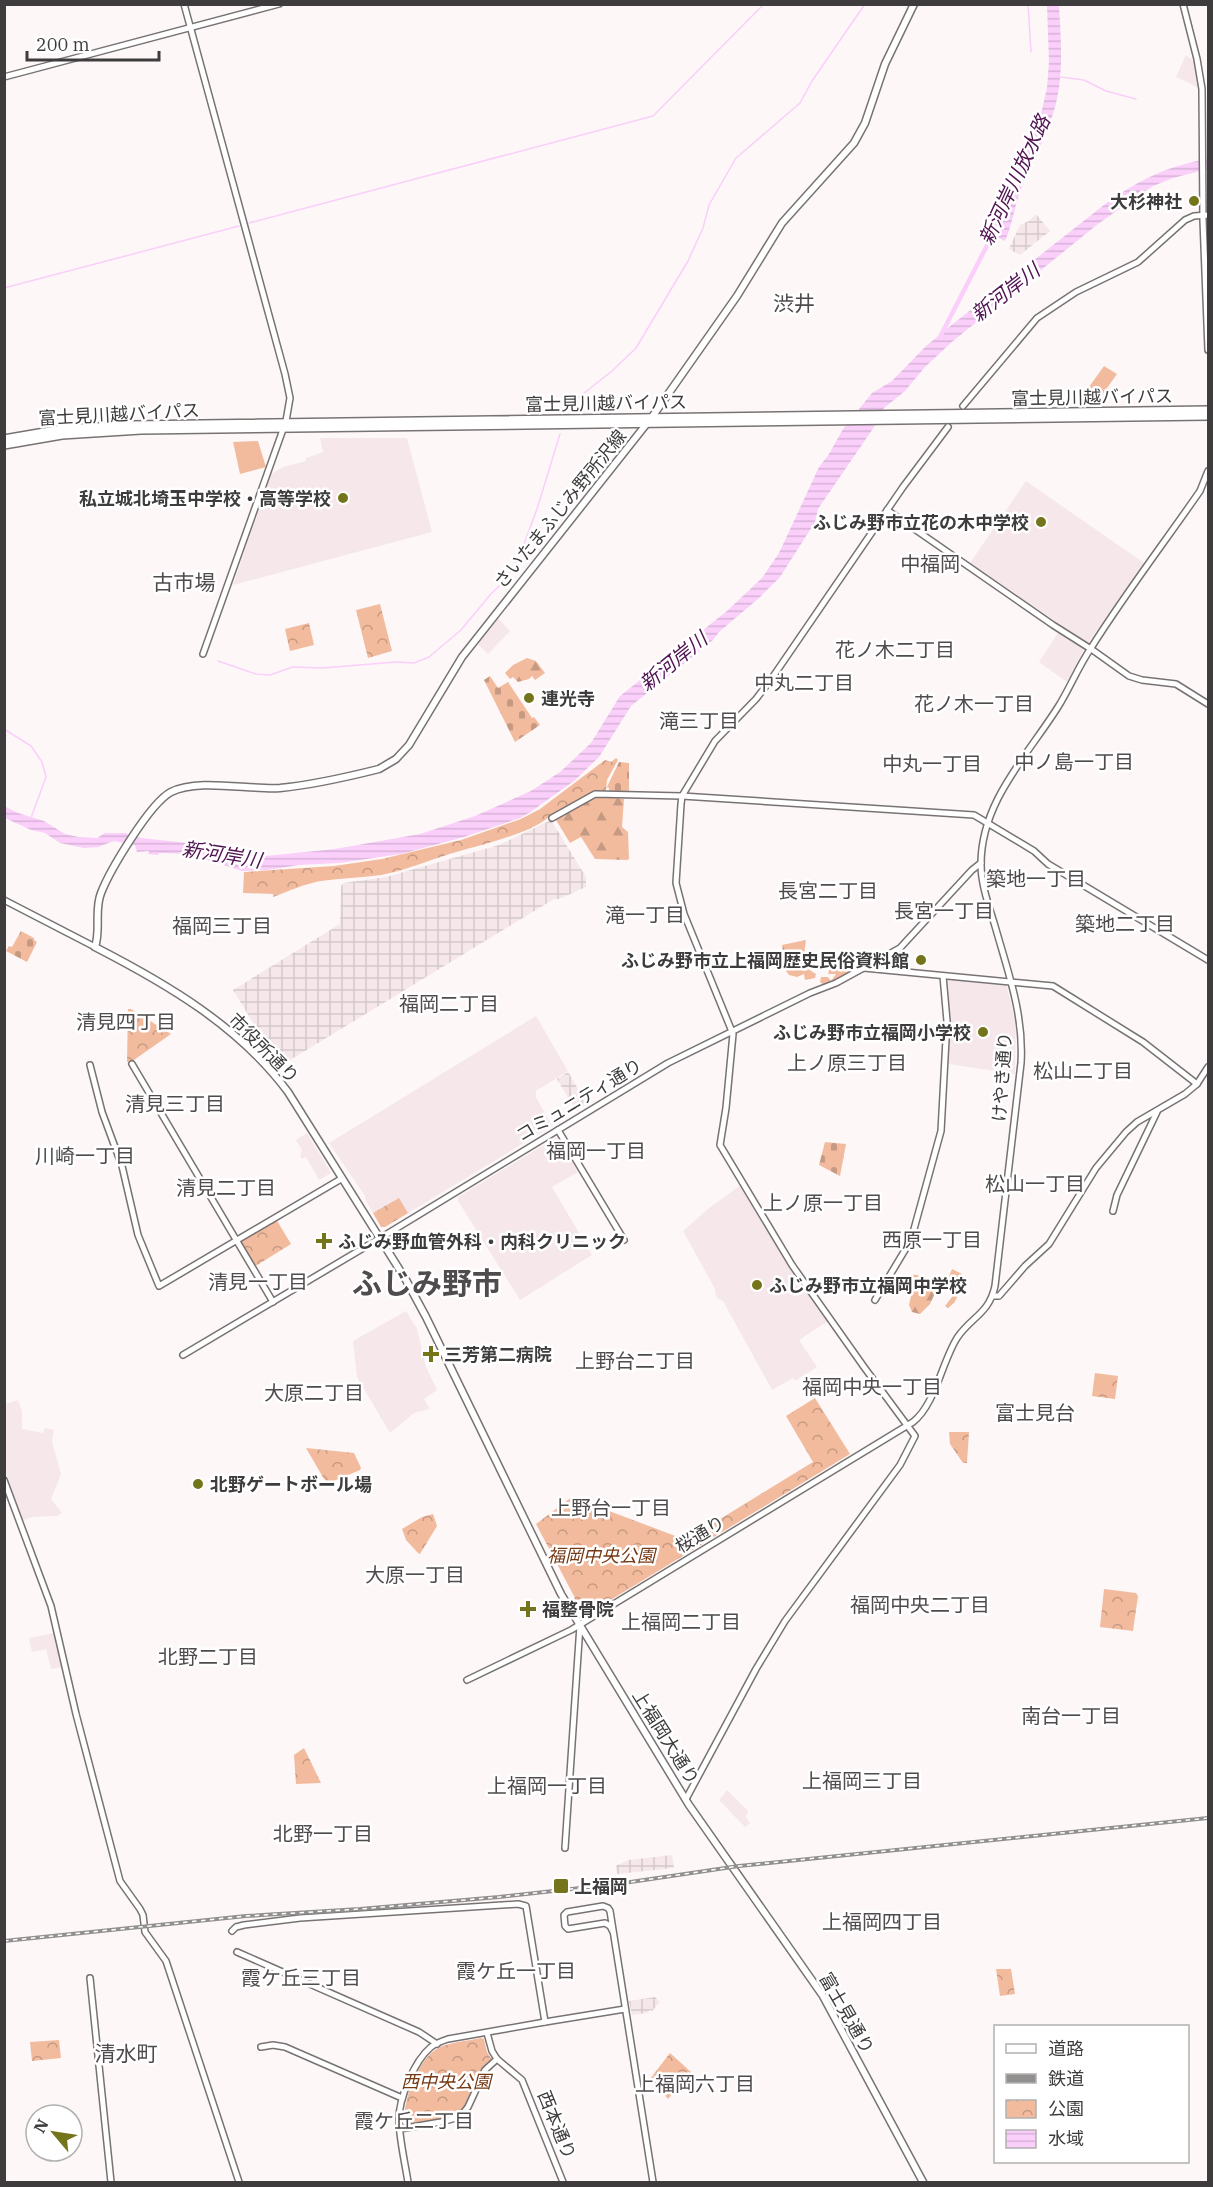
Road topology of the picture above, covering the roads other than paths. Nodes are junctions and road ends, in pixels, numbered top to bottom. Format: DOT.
graph roads {
  1 [pos="184,4"];
  2 [pos="279,4"];
  3 [pos="914,4"];
  4 [pos="1183,4"];
  5 [pos="190,27"];
  6 [pos="4,77"];
  7 [pos="1205,215"];
  8 [pos="1209,350"];
  9 [pos="963,406"];
  10 [pos="1209,406"];
  11 [pos="1209,410"];
  12 [pos="1030,412"];
  13 [pos="1148,414"];
  14 [pos="652,417"];
  15 [pos="894,417"];
  16 [pos="833,418"];
  17 [pos="1209,418"];
  18 [pos="999,419"];
  19 [pos="647,424"];
  20 [pos="284,425"];
  21 [pos="948,427"];
  22 [pos="4,439"];
  23 [pos="4,445"];
  24 [pos="1209,471"];
  25 [pos="887,510"];
  26 [pos="1090,648"];
  27 [pos="204,654"];
  28 [pos="1209,704"];
  29 [pos="682,796"];
  30 [pos="552,818"];
  31 [pos="987,823"];
  32 [pos="981,863"];
  33 [pos="4,900"];
  34 [pos="95,947"];
  35 [pos="1209,960"];
  36 [pos="863,967"];
  37 [pos="943,976"];
  38 [pos="1012,983"];
  39 [pos="732,1032"];
  40 [pos="132,1064"];
  41 [pos="90,1065"];
  42 [pos="1209,1067"];
  43 [pos="1197,1084"];
  44 [pos="1158,1110"];
  45 [pos="558,1130"];
  46 [pos="341,1179"];
  47 [pos="1113,1211"];
  48 [pos="379,1239"];
  49 [pos="624,1240"];
  50 [pos="235,1241"];
  51 [pos="993,1296"];
  52 [pos="875,1300"];
  53 [pos="273,1302"];
  54 [pos="183,1355"];
  55 [pos="908,1425"];
  56 [pos="4,1480"];
  57 [pos="580,1625"];
  58 [pos="467,1680"];
  59 [pos="686,1799"];
  60 [pos="566,1848"];
  61 [pos="730,1865"];
  62 [pos="611,1915"];
  63 [pos="605,1923"];
  64 [pos="232,1931"];
  65 [pos="613,1932"];
  66 [pos="237,1952"];
  67 [pos="90,1978"];
  68 [pos="626,2009"];
  69 [pos="545,2022"];
  70 [pos="487,2033"];
  71 [pos="437,2044"];
  72 [pos="261,2047"];
  73 [pos="497,2059"];
  74 [pos="402,2098"];
  75 [pos="400,2129"];
  76 [pos="111,2182"];
  77 [pos="239,2182"];
  78 [pos="408,2182"];
  79 [pos="563,2182"];
  80 [pos="653,2182"];
  81 [pos="923,2182"];
  1 -- 5 [label="street"];
  2 -- 5 [label="street"];
  3 -- 14 [label="main road, さいたまふじみ野所沢線"];
  4 -- 7 [label="street"];
  5 -- 6 [label="street"];
  5 -- 20 [label="street"];
  7 -- 8 [label="street"];
  7 -- 9 [label="street"];
  10 -- 12 [label="highway"];
  11 -- 13 [label="highway, 富士見川越バイパス"];
  12 -- 13 [label="highway, 富士見川越バイパス"];
  12 -- 15 [label="highway, 富士見川越バイパス"];
  13 -- 17 [label="highway, 富士見川越バイパス"];
  13 -- 18 [label="highway, 富士見川越バイパス"];
  14 -- 16 [label="highway, 富士見川越バイパス"];
  14 -- 19 [label="main road, さいたまふじみ野所沢線"];
  14 -- 20 [label="highway, 富士見川越バイパス"];
  15 -- 16 [label="highway, 富士見川越バイパス"];
  15 -- 18 [label="highway, 富士見川越バイパス"];
  16 -- 19 [label="highway, 富士見川越バイパス"];
  17 -- 18 [label="highway"];
  19 -- 20 [label="highway, 富士見川越バイパス"];
  19 -- 34 [label="main road, さいたまふじみ野所沢線"];
  20 -- 22 [label="highway, 富士見川越バイパス"];
  20 -- 23 [label="highway, 富士見川越バイパス"];
  20 -- 27 [label="street"];
  21 -- 25 [label="street"];
  24 -- 26 [label="street, けやき通り"];
  25 -- 26 [label="street"];
  25 -- 29 [label="street"];
  26 -- 28 [label="street"];
  26 -- 31 [label="street, けやき通り"];
  29 -- 30 [label="street"];
  29 -- 31 [label="street"];
  29 -- 39 [label="street"];
  31 -- 32 [label="street, けやき通り"];
  31 -- 35 [label="street"];
  32 -- 36 [label="street, コミュニティ通り"];
  32 -- 38 [label="street, けやき通り"];
  33 -- 34 [label="street"];
  34 -- 46 [label="main road, 市役所通り"];
  36 -- 37 [label="street"];
  36 -- 39 [label="street, コミュニティ通り"];
  37 -- 38 [label="street"];
  37 -- 52 [label="street"];
  38 -- 43 [label="street"];
  38 -- 51 [label="street, けやき通り"];
  39 -- 45 [label="street, コミュニティ通り"];
  39 -- 55 [label="street"];
  40 -- 50 [label="street"];
  41 -- 50 [label="street"];
  42 -- 43 [label="street, 桜通り"];
  43 -- 44 [label="street, 桜通り"];
  44 -- 47 [label="street"];
  44 -- 51 [label="street, 桜通り"];
  45 -- 48 [label="street, コミュニティ通り"];
  45 -- 49 [label="street"];
  46 -- 48 [label="main road, 市役所通り"];
  46 -- 50 [label="street"];
  48 -- 53 [label="street, コミュニティ通り"];
  48 -- 57 [label="main road, 市役所通り"];
  50 -- 53 [label="street"];
  51 -- 55 [label="street, 桜通り"];
  53 -- 54 [label="street, コミュニティ通り"];
  55 -- 57 [label="street, 桜通り"];
  55 -- 59 [label="street"];
  56 -- 77 [label="street"];
  57 -- 58 [label="street, 桜通り"];
  57 -- 59 [label="main road, 上福岡大通り"];
  57 -- 60 [label="street"];
  59 -- 61 [label="main road, 上福岡大通り"];
  61 -- 81 [label="main road, 富士見通り"];
  62 -- 63 [label="street"];
  62 -- 63 [label="street"];
  62 -- 65 [label="street"];
  63 -- 65 [label="street"];
  64 -- 69 [label="street"];
  65 -- 68 [label="street"];
  66 -- 71 [label="street"];
  67 -- 76 [label="street"];
  68 -- 69 [label="street"];
  68 -- 80 [label="street"];
  69 -- 70 [label="street"];
  70 -- 71 [label="street"];
  70 -- 73 [label="street"];
  71 -- 74 [label="street"];
  72 -- 74 [label="street"];
  73 -- 75 [label="street"];
  73 -- 79 [label="street, 西本通り"];
  74 -- 75 [label="street"];
  75 -- 78 [label="street"];
}
